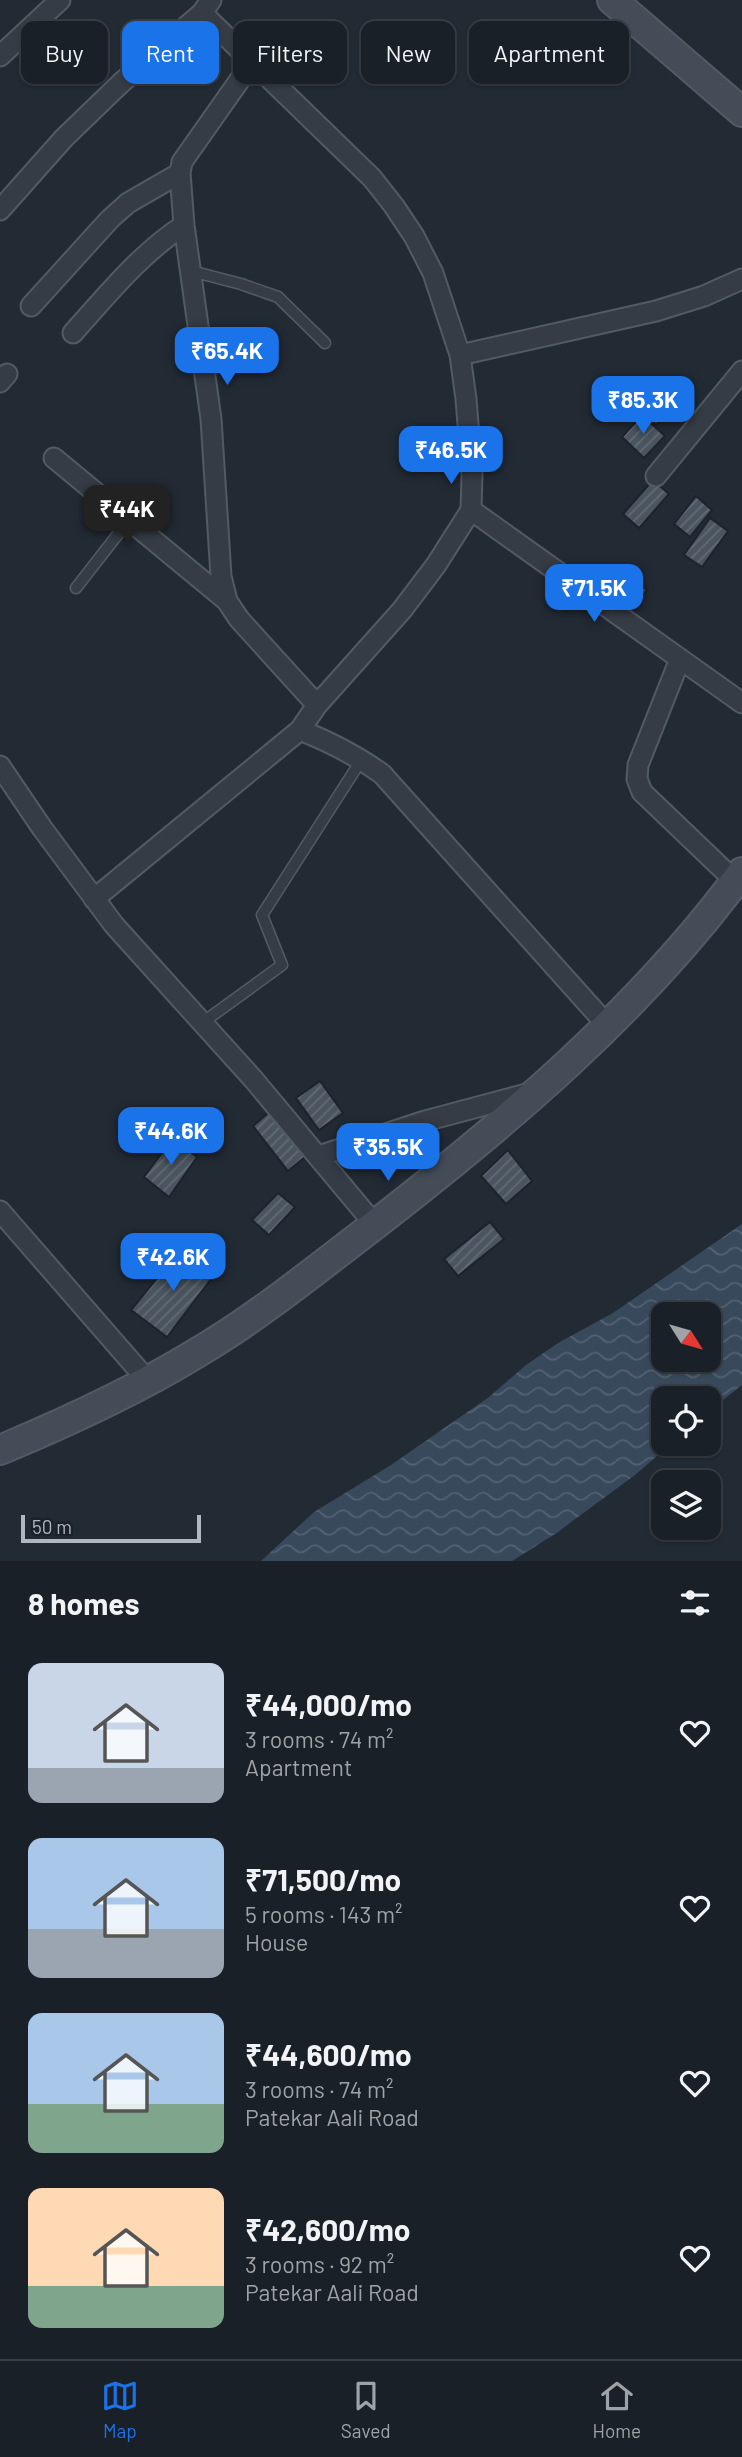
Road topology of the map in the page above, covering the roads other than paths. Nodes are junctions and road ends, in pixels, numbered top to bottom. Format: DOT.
graph roads {
  1 [pos="60,0"];
  2 [pos="612,0"];
  3 [pos="207,7"];
  4 [pos="233,38"];
  5 [pos="0,56"];
  6 [pos="236,84"];
  7 [pos="276,84"];
  8 [pos="742,111"];
  9 [pos="180,173"];
  10 [pos="0,210"];
  11 [pos="184,225"];
  12 [pos="190,271"];
  13 [pos="742,279"];
  14 [pos="31,306"];
  15 [pos="73,333"];
  16 [pos="325,343"];
  17 [pos="460,355"];
  18 [pos="742,371"];
  19 [pos="54,458"];
  20 [pos="656,476"];
  21 [pos="471,510"];
  22 [pos="129,520"];
  23 [pos="76,588"];
  24 [pos="226,601"];
  25 [pos="680,659"];
  26 [pos="742,703"];
  27 [pos="317,705"];
  28 [pos="300,730"];
  29 [pos="362,759"];
  30 [pos="0,766"];
  31 [pos="739,876"];
  32 [pos="94,899"];
  33 [pos="202,1023"];
  34 [pos="607,1026"];
  35 [pos="538,1091"];
  36 [pos="319,1156"];
  37 [pos="0,1210"];
  38 [pos="375,1224"];
  39 [pos="148,1381"];
  40 [pos="0,1450"];
  1 -- 5 [label="street"];
  2 -- 8 [label="street"];
  3 -- 4 [label="street"];
  3 -- 10 [label="street"];
  6 -- 9 [label="street"];
  7 -- 17 [label="street"];
  9 -- 11 [label="street"];
  9 -- 14 [label="street"];
  11 -- 12 [label="street"];
  11 -- 15 [label="street"];
  12 -- 16 [label="lane"];
  12 -- 24 [label="street"];
  13 -- 17 [label="street"];
  17 -- 21 [label="street"];
  18 -- 20 [label="street"];
  19 -- 22 [label="street"];
  21 -- 25 [label="street"];
  21 -- 27 [label="street"];
  22 -- 23 [label="lane"];
  22 -- 24 [label="street"];
  24 -- 27 [label="street"];
  25 -- 26 [label="street"];
  25 -- 31 [label="street"];
  27 -- 28 [label="street"];
  28 -- 29 [label="street"];
  28 -- 32 [label="street"];
  29 -- 33 [label="lane"];
  29 -- 34 [label="street"];
  30 -- 32 [label="street"];
  31 -- 34 [label="street"];
  32 -- 33 [label="street"];
  33 -- 36 [label="street"];
  34 -- 35 [label="street"];
  35 -- 36 [label="street"];
  35 -- 38 [label="street"];
  36 -- 38 [label="street"];
  37 -- 39 [label="street"];
  38 -- 39 [label="street"];
  39 -- 40 [label="street"];
}
